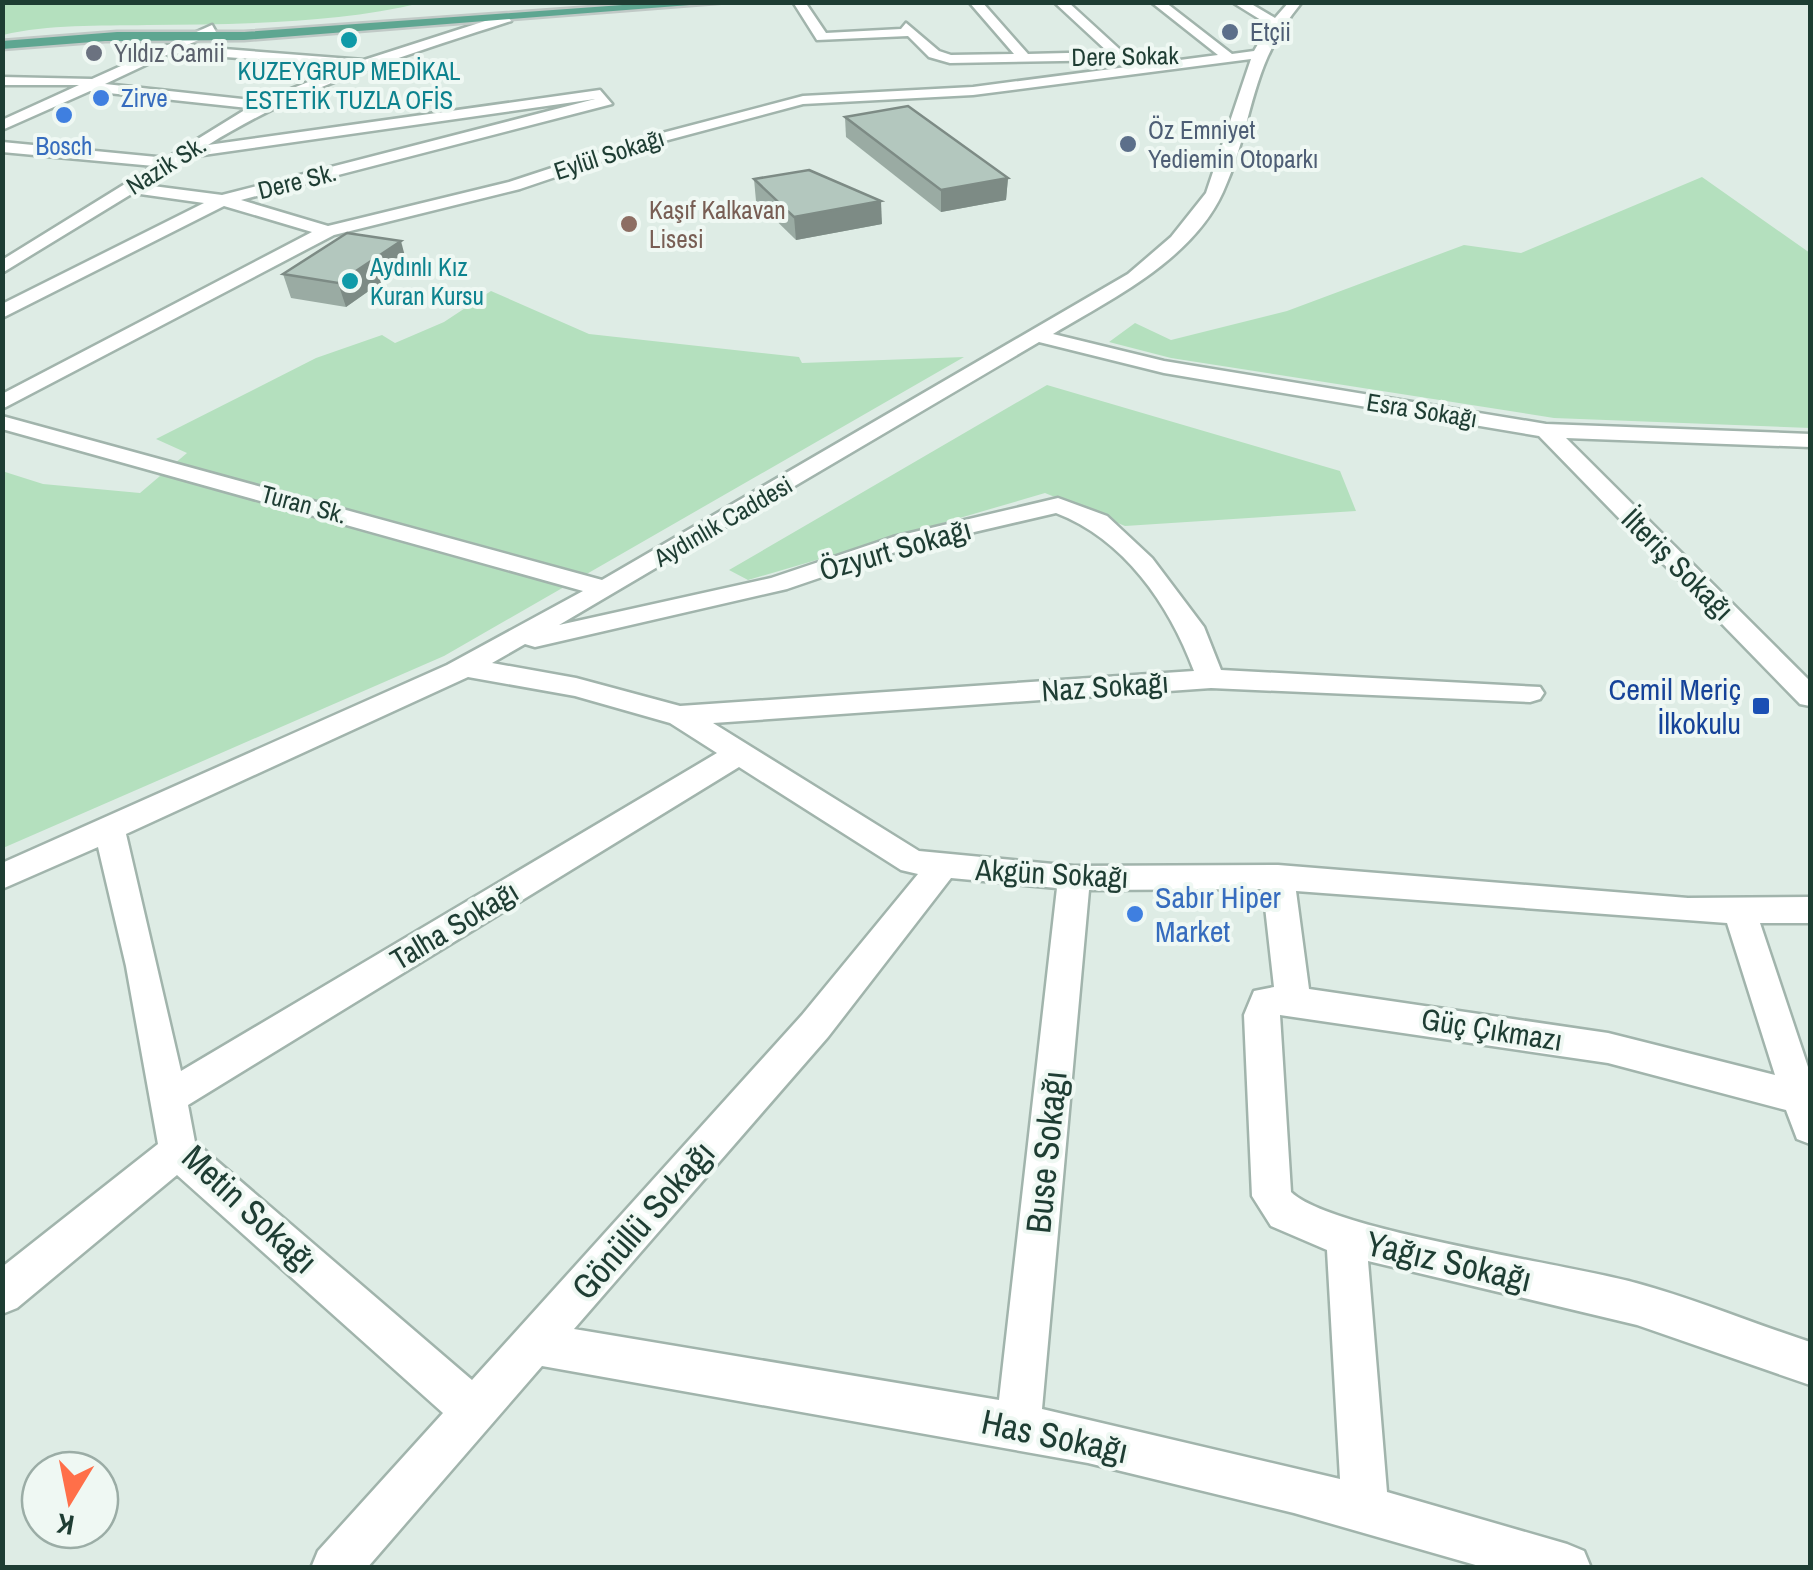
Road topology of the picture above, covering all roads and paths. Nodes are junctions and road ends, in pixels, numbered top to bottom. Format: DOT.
graph roads {
  1 [pos="604,2"];
  2 [pos="722,2"];
  3 [pos="799,2"];
  4 [pos="975,2"];
  5 [pos="1060,2"];
  6 [pos="1157,2"];
  7 [pos="1238,2"];
  8 [pos="1296,2"];
  9 [pos="427,7"];
  10 [pos="506,14"];
  11 [pos="394,16"];
  12 [pos="1276,24"];
  13 [pos="212,30"];
  14 [pos="97,36"];
  15 [pos="192,38"];
  16 [pos="2,45"];
  17 [pos="164,49"];
  18 [pos="1259,54"];
  19 [pos="1226,55"];
  20 [pos="1120,56"];
  21 [pos="1025,58"];
  22 [pos="368,63"];
  23 [pos="2,80"];
  24 [pos="89,84"];
  25 [pos="262,105"];
  26 [pos="5,124"];
  27 [pos="2,147"];
  28 [pos="187,152"];
  29 [pos="170,163"];
  30 [pos="130,188"];
  31 [pos="222,200"];
  32 [pos="328,231"];
  33 [pos="2,268"];
  34 [pos="2,312"];
  35 [pos="1038,336"];
  36 [pos="2,403"];
  37 [pos="2,422"];
  38 [pos="1546,431"];
  39 [pos="1810,440"];
  40 [pos="605,590"];
  41 [pos="498,647"];
  42 [pos="464,667"];
  43 [pos="1212,680"];
  44 [pos="1530,693"];
  45 [pos="1810,697"];
  46 [pos="680,716"];
  47 [pos="738,754"];
  48 [pos="110,828"];
  49 [pos="942,867"];
  50 [pos="2,876"];
  51 [pos="1278,877"];
  52 [pos="1074,878"];
  53 [pos="1739,910"];
  54 [pos="1810,910"];
  55 [pos="1293,1001"];
  56 [pos="170,1096"];
  57 [pos="1808,1108"];
  58 [pos="178,1151"];
  59 [pos="1346,1236"];
  60 [pos="2,1294"];
  61 [pos="534,1343"];
  62 [pos="1810,1364"];
  63 [pos="473,1410"];
  64 [pos="1018,1426"];
  65 [pos="1365,1506"];
  66 [pos="335,1568"];
  67 [pos="1567,1568"];
  1 -- 10 [label="main road"];
  2 -- 10 [label="main road"];
  3 -- 21 [label="street, Dere Sokak"];
  4 -- 21 [label="street"];
  5 -- 20 [label="street"];
  6 -- 19 [label="street"];
  7 -- 12 [label="street"];
  8 -- 12 [label="street, Aydınlık Caddesi"];
  9 -- 11 [label="main road"];
  10 -- 11 [label="main road"];
  10 -- 15 [label="main road"];
  10 -- 22 [label="street, Nazik Sk."];
  11 -- 13 [label="main road"];
  12 -- 18 [label="street, Aydınlık Caddesi"];
  13 -- 14 [label="main road"];
  13 -- 15 [label="street"];
  14 -- 15 [label="main road"];
  14 -- 16 [label="main road"];
  15 -- 17 [label="street"];
  17 -- 22 [label="street"];
  17 -- 24 [label="street"];
  18 -- 19 [label="street, Eylül Sokağı"];
  18 -- 35 [label="street, Aydınlık Caddesi"];
  19 -- 20 [label="street, Dere Sokak"];
  19 -- 32 [label="street, Eylül Sokağı"];
  20 -- 21 [label="street, Dere Sokak"];
  22 -- 25 [label="street, Nazik Sk."];
  23 -- 24 [label="street"];
  24 -- 25 [label="street"];
  24 -- 26 [label="street"];
  25 -- 28 [label="street, Nazik Sk."];
  27 -- 29 [label="street"];
  28 -- 29 [label="street, Nazik Sk."];
  28 -- 31 [label="street, Dere Sk."];
  29 -- 30 [label="street, Nazik Sk."];
  30 -- 31 [label="street"];
  30 -- 33 [label="street, Nazik Sk."];
  31 -- 32 [label="street"];
  31 -- 34 [label="street, Dere Sk."];
  32 -- 36 [label="street, Eylül Sokağı"];
  35 -- 38 [label="street, Esra Sokağı"];
  35 -- 40 [label="street, Aydınlık Caddesi"];
  37 -- 40 [label="street, Turan Sk."];
  38 -- 39 [label="street, Esra Sokağı"];
  38 -- 45 [label="street, İlteriş Sokağı"];
  40 -- 41 [label="street, Aydınlık Caddesi"];
  41 -- 42 [label="street, Aydınlık Caddesi"];
  41 -- 43 [label="street, Özyurt Sokağı"];
  42 -- 46 [label="street, Akgün Sokağı"];
  42 -- 48 [label="street, Aydınlık Caddesi"];
  43 -- 44 [label="street, Naz Sokağı"];
  43 -- 46 [label="street, Naz Sokağı"];
  46 -- 47 [label="street, Akgün Sokağı"];
  47 -- 49 [label="street, Akgün Sokağı"];
  47 -- 56 [label="street, Talha Sokağı"];
  48 -- 50 [label="street, Aydınlık Caddesi"];
  48 -- 56 [label="street, Metin Sokağı"];
  49 -- 52 [label="street, Akgün Sokağı"];
  49 -- 61 [label="street, Gönüllü Sokağı"];
  51 -- 52 [label="street, Akgün Sokağı"];
  51 -- 53 [label="street, Akgün Sokağı"];
  51 -- 55 [label="street"];
  52 -- 64 [label="street, Buse Sokağı"];
  53 -- 54 [label="street, Akgün Sokağı"];
  53 -- 57 [label="street"];
  55 -- 57 [label="street, Güç Çıkmazı"];
  55 -- 59 [label="street"];
  56 -- 58 [label="street, Metin Sokağı"];
  58 -- 60 [label="street"];
  58 -- 63 [label="street, Metin Sokağı"];
  59 -- 62 [label="street, Yağız Sokağı"];
  59 -- 65 [label="street, Yağız Sokağı"];
  61 -- 63 [label="street, Gönüllü Sokağı"];
  61 -- 64 [label="street, Has Sokağı"];
  63 -- 66 [label="street, Gönüllü Sokağı"];
  64 -- 65 [label="street, Has Sokağı"];
  65 -- 67 [label="street, Has Sokağı"];
}
